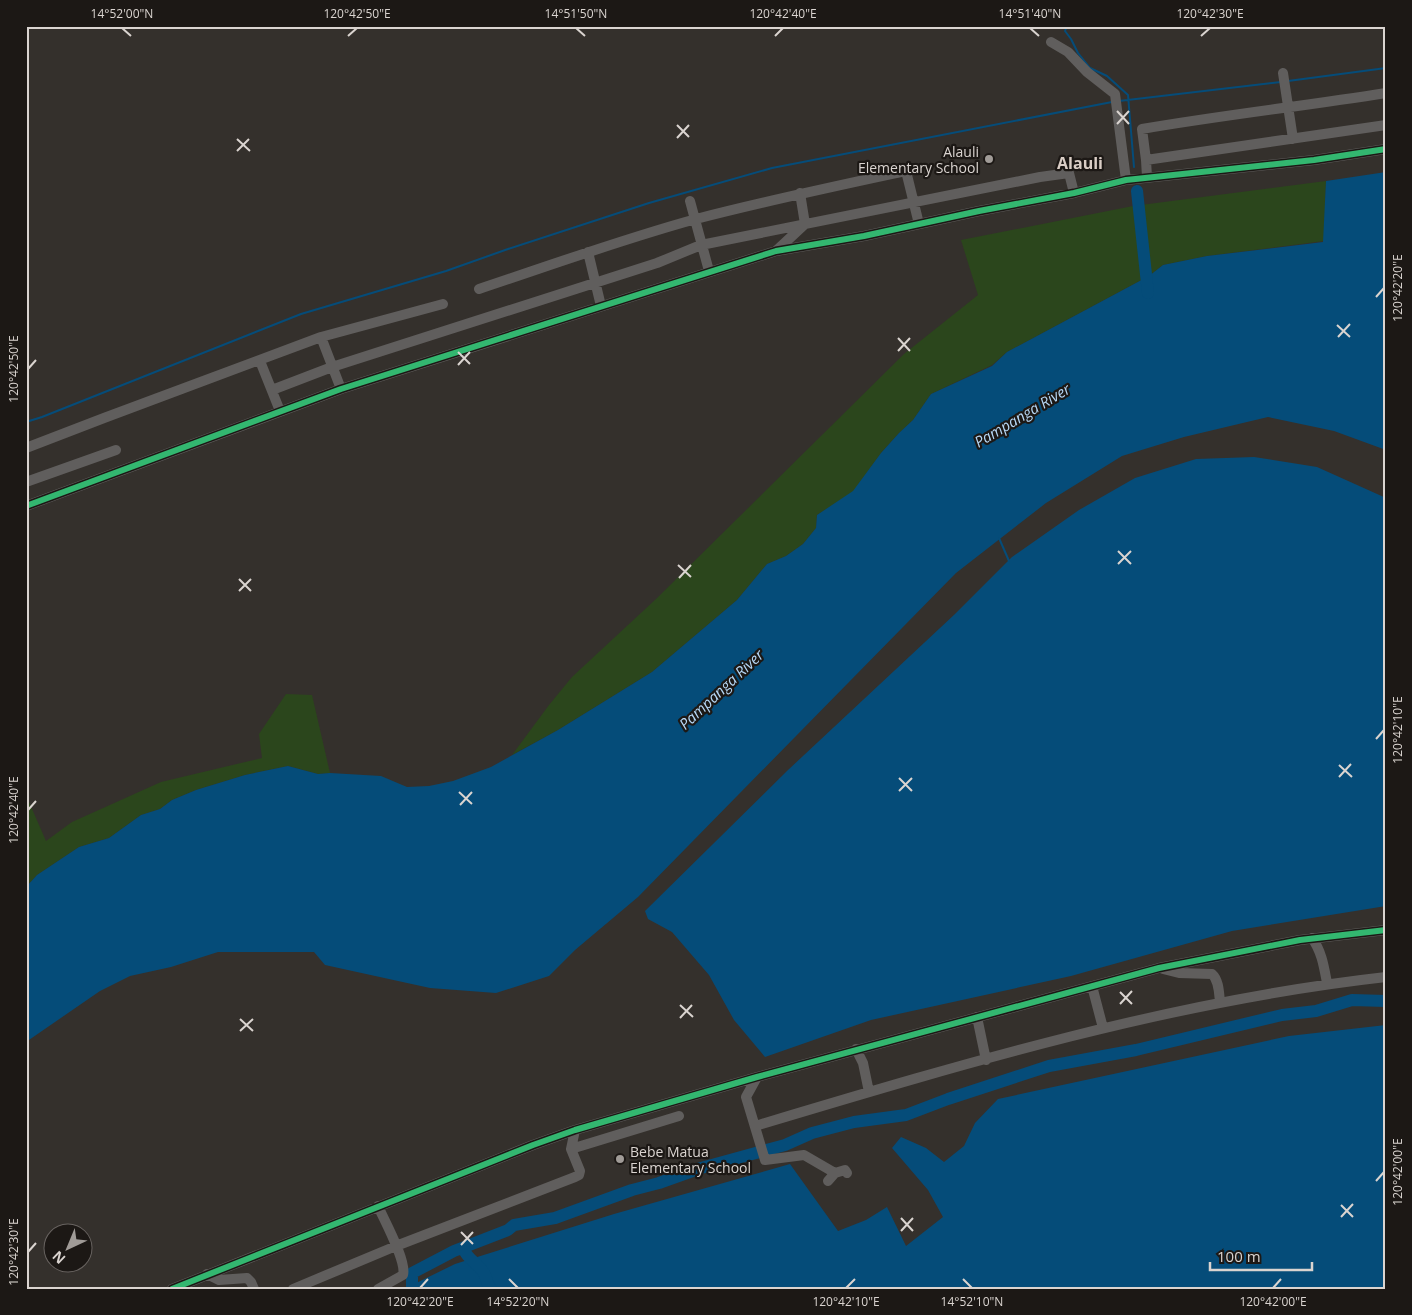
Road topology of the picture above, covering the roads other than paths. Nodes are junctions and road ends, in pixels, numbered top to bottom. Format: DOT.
graph roads {
  1 [pos="1051,42"];
  2 [pos="1283,74"];
  3 [pos="1386,93"];
  4 [pos="1288,109"];
  5 [pos="1386,125"];
  6 [pos="1293,139"];
  7 [pos="1386,149"];
  8 [pos="1146,160"];
  9 [pos="1147,178"];
  10 [pos="1126,180"];
  11 [pos="800,193"];
  12 [pos="1074,193"];
  13 [pos="690,201"];
  14 [pos="914,204"];
  15 [pos="694,220"];
  16 [pos="806,224"];
  17 [pos="919,224"];
  18 [pos="700,245"];
  19 [pos="776,251"];
  20 [pos="588,252"];
  21 [pos="708,271"];
  22 [pos="595,282"];
  23 [pos="479,289"];
  24 [pos="443,304"];
  25 [pos="601,306"];
  26 [pos="321,338"];
  27 [pos="260,361"];
  28 [pos="332,366"];
  29 [pos="341,389"];
  30 [pos="272,390"];
  31 [pos="280,411"];
  32 [pos="26,448"];
  33 [pos="116,450"];
  34 [pos="26,482"];
  35 [pos="26,506"];
  36 [pos="1386,930"];
  37 [pos="1312,938"];
  38 [pos="1160,968"];
  39 [pos="1386,977"];
  40 [pos="1327,983"];
  41 [pos="1092,986"];
  42 [pos="1220,1002"];
  43 [pos="977,1017"];
  44 [pos="1103,1028"];
  45 [pos="856,1049"];
  46 [pos="986,1060"];
  47 [pos="757,1076"];
  48 [pos="868,1092"];
  49 [pos="679,1116"];
  50 [pos="755,1126"];
  51 [pos="575,1130"];
  52 [pos="570,1149"];
  53 [pos="848,1173"];
  54 [pos="378,1206"];
  55 [pos="396,1246"];
  56 [pos="207,1274"];
  57 [pos="172,1289"];
  58 [pos="254,1289"];
  59 [pos="293,1289"];
  60 [pos="378,1289"];
  1 -- 10 [label="street"];
  2 -- 4 [label="street"];
  3 -- 4 [label="street"];
  4 -- 6 [label="street"];
  4 -- 8 [label="street"];
  5 -- 6 [label="street"];
  6 -- 8 [label="street"];
  7 -- 9 [label="street"];
  8 -- 9 [label="street"];
  9 -- 10 [label="street"];
  10 -- 12 [label="street"];
  11 -- 14 [label="street"];
  11 -- 15 [label="street"];
  11 -- 16 [label="street"];
  12 -- 14 [label="street"];
  12 -- 17 [label="street"];
  13 -- 15 [label="street"];
  14 -- 16 [label="street"];
  14 -- 17 [label="street"];
  15 -- 18 [label="street"];
  15 -- 20 [label="street"];
  16 -- 18 [label="street"];
  16 -- 19 [label="street"];
  17 -- 19 [label="street"];
  18 -- 21 [label="street"];
  18 -- 22 [label="street"];
  19 -- 21 [label="street"];
  20 -- 22 [label="street"];
  20 -- 23 [label="street"];
  21 -- 25 [label="street"];
  22 -- 25 [label="street"];
  22 -- 28 [label="street"];
  24 -- 26 [label="street"];
  25 -- 29 [label="street"];
  26 -- 27 [label="street"];
  26 -- 28 [label="street"];
  27 -- 30 [label="street"];
  27 -- 32 [label="street"];
  28 -- 29 [label="street"];
  28 -- 30 [label="street"];
  29 -- 31 [label="street"];
  30 -- 31 [label="street"];
  31 -- 35 [label="street"];
  33 -- 34 [label="street"];
  36 -- 37 [label="street"];
  37 -- 38 [label="street"];
  37 -- 40 [label="street"];
  38 -- 41 [label="street"];
  38 -- 42 [label="street"];
  39 -- 40 [label="street"];
  40 -- 42 [label="street"];
  41 -- 43 [label="street"];
  41 -- 44 [label="street"];
  42 -- 44 [label="street"];
  43 -- 45 [label="street"];
  43 -- 46 [label="street"];
  44 -- 46 [label="street"];
  45 -- 47 [label="street"];
  45 -- 48 [label="street"];
  46 -- 48 [label="street"];
  47 -- 50 [label="street"];
  47 -- 51 [label="street"];
  48 -- 50 [label="street"];
  49 -- 52 [label="street"];
  50 -- 53 [label="street"];
  51 -- 52 [label="street"];
  51 -- 54 [label="street"];
  52 -- 55 [label="street"];
  54 -- 55 [label="street"];
  54 -- 56 [label="street"];
  55 -- 59 [label="street"];
  55 -- 60 [label="street"];
  56 -- 57 [label="street"];
  56 -- 58 [label="street"];
}
